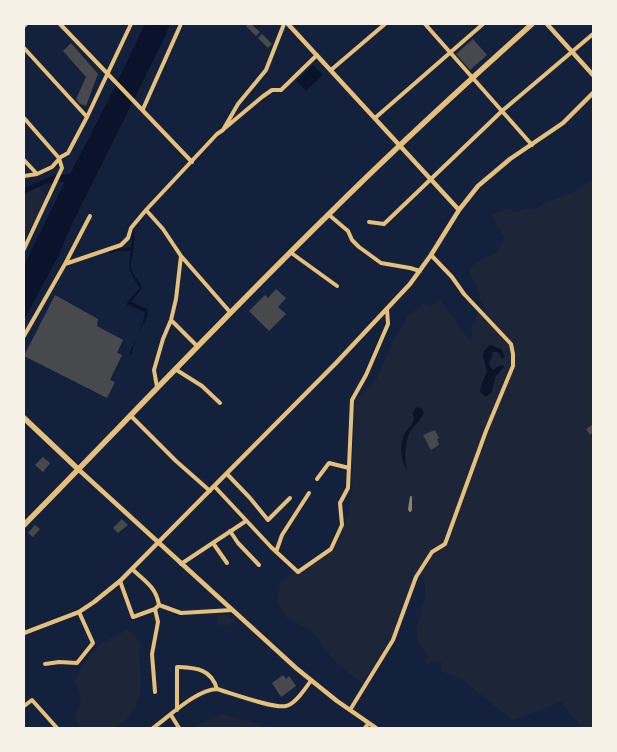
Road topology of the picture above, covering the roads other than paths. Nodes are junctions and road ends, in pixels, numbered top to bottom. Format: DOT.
graph roads {
  1 [pos="60,24"];
  2 [pos="131,24"];
  3 [pos="182,24"];
  4 [pos="284,24"];
  5 [pos="288,24"];
  6 [pos="385,24"];
  7 [pos="425,24"];
  8 [pos="483,24"];
  9 [pos="532,24"];
  10 [pos="547,24"];
  11 [pos="593,34"];
  12 [pos="24,48"];
  13 [pos="449,52"];
  14 [pos="572,52"];
  15 [pos="318,54"];
  16 [pos="331,70"];
  17 [pos="109,74"];
  18 [pos="593,75"];
  19 [pos="473,79"];
  20 [pos="593,93"];
  21 [pos="143,109"];
  22 [pos="502,111"];
  23 [pos="87,117"];
  24 [pos="24,118"];
  25 [pos="375,118"];
  26 [pos="223,130"];
  27 [pos="399,145"];
  28 [pos="532,145"];
  29 [pos="59,158"];
  30 [pos="24,160"];
  31 [pos="192,162"];
  32 [pos="37,174"];
  33 [pos="24,176"];
  34 [pos="430,178"];
  35 [pos="146,210"];
  36 [pos="459,210"];
  37 [pos="328,214"];
  38 [pos="90,216"];
  39 [pos="369,222"];
  40 [pos="24,249"];
  41 [pos="290,252"];
  42 [pos="431,255"];
  43 [pos="181,256"];
  44 [pos="65,264"];
  45 [pos="420,271"];
  46 [pos="337,286"];
  47 [pos="387,309"];
  48 [pos="230,312"];
  49 [pos="171,320"];
  50 [pos="24,336"];
  51 [pos="197,346"];
  52 [pos="175,369"];
  53 [pos="157,387"];
  54 [pos="220,403"];
  55 [pos="130,415"];
  56 [pos="24,418"];
  57 [pos="349,468"];
  58 [pos="78,469"];
  59 [pos="227,474"];
  60 [pos="317,479"];
  61 [pos="215,487"];
  62 [pos="210,492"];
  63 [pos="309,493"];
  64 [pos="290,498"];
  65 [pos="246,521"];
  66 [pos="24,525"];
  67 [pos="230,531"];
  68 [pos="158,543"];
  69 [pos="213,543"];
  70 [pos="276,552"];
  71 [pos="227,563"];
  72 [pos="181,564"];
  73 [pos="259,564"];
  74 [pos="132,569"];
  75 [pos="120,581"];
  76 [pos="159,605"];
  77 [pos="155,609"];
  78 [pos="232,610"];
  79 [pos="79,612"];
  80 [pos="24,633"];
  81 [pos="45,664"];
  82 [pos="311,681"];
  83 [pos="217,689"];
  84 [pos="155,692"];
  85 [pos="24,706"];
  86 [pos="177,710"];
  87 [pos="350,710"];
  88 [pos="171,715"];
  89 [pos="367,726"];
  90 [pos="57,728"];
  91 [pos="153,728"];
  92 [pos="179,728"];
  93 [pos="376,728"];
  1 -- 17 [label="street"];
  2 -- 17 [label="street"];
  3 -- 21 [label="street"];
  4 -- 26 [label="street"];
  5 -- 15 [label="street"];
  6 -- 16 [label="street"];
  7 -- 13 [label="street"];
  8 -- 13 [label="street"];
  9 -- 19 [label="main road"];
  10 -- 14 [label="street"];
  11 -- 14 [label="street"];
  12 -- 23 [label="street"];
  13 -- 19 [label="street"];
  13 -- 25 [label="street"];
  14 -- 18 [label="street"];
  14 -- 22 [label="street"];
  15 -- 16 [label="street"];
  15 -- 26 [label="street"];
  16 -- 25 [label="street"];
  17 -- 21 [label="street"];
  17 -- 23 [label="street"];
  19 -- 22 [label="street"];
  19 -- 27 [label="main road"];
  20 -- 28 [label="street"];
  21 -- 31 [label="street"];
  22 -- 28 [label="street"];
  22 -- 34 [label="street"];
  23 -- 29 [label="street"];
  24 -- 29 [label="street"];
  25 -- 27 [label="street"];
  26 -- 31 [label="street"];
  27 -- 34 [label="street"];
  27 -- 37 [label="main road"];
  28 -- 36 [label="street"];
  29 -- 32 [label="street"];
  29 -- 40 [label="street"];
  30 -- 32 [label="street"];
  31 -- 35 [label="street"];
  32 -- 33 [label="street"];
  34 -- 36 [label="street"];
  34 -- 39 [label="street"];
  35 -- 43 [label="street"];
  35 -- 44 [label="street"];
  36 -- 42 [label="street"];
  37 -- 41 [label="main road"];
  37 -- 45 [label="street"];
  38 -- 44 [label="street"];
  41 -- 46 [label="street"];
  41 -- 48 [label="main road"];
  42 -- 45 [label="street"];
  42 -- 87 [label="street"];
  43 -- 48 [label="street"];
  43 -- 49 [label="street"];
  44 -- 50 [label="street"];
  45 -- 47 [label="street"];
  47 -- 57 [label="street"];
  47 -- 59 [label="street"];
  48 -- 51 [label="main road"];
  49 -- 51 [label="street"];
  49 -- 53 [label="street"];
  51 -- 52 [label="main road"];
  52 -- 53 [label="main road"];
  52 -- 54 [label="street"];
  53 -- 55 [label="main road"];
  55 -- 58 [label="main road"];
  55 -- 62 [label="street"];
  56 -- 58 [label="main road"];
  57 -- 60 [label="street"];
  57 -- 70 [label="street"];
  58 -- 66 [label="main road"];
  58 -- 68 [label="street"];
  59 -- 61 [label="street"];
  59 -- 64 [label="street"];
  61 -- 62 [label="street"];
  61 -- 65 [label="street"];
  62 -- 68 [label="street"];
  63 -- 70 [label="street"];
  65 -- 67 [label="street"];
  65 -- 70 [label="street"];
  67 -- 69 [label="street"];
  67 -- 73 [label="street"];
  68 -- 72 [label="street"];
  68 -- 74 [label="street"];
  69 -- 71 [label="street"];
  69 -- 72 [label="street"];
  72 -- 78 [label="street"];
  74 -- 75 [label="street"];
  74 -- 76 [label="street"];
  75 -- 77 [label="street"];
  75 -- 79 [label="street"];
  76 -- 77 [label="street"];
  76 -- 78 [label="street"];
  77 -- 84 [label="street"];
  78 -- 82 [label="street"];
  79 -- 80 [label="street"];
  79 -- 81 [label="street"];
  82 -- 83 [label="street"];
  82 -- 87 [label="street"];
  83 -- 86 [label="street"];
  83 -- 86 [label="street"];
  85 -- 90 [label="street"];
  86 -- 88 [label="street"];
  87 -- 89 [label="street"];
  88 -- 91 [label="street"];
  88 -- 92 [label="street"];
  89 -- 93 [label="street"];
}
